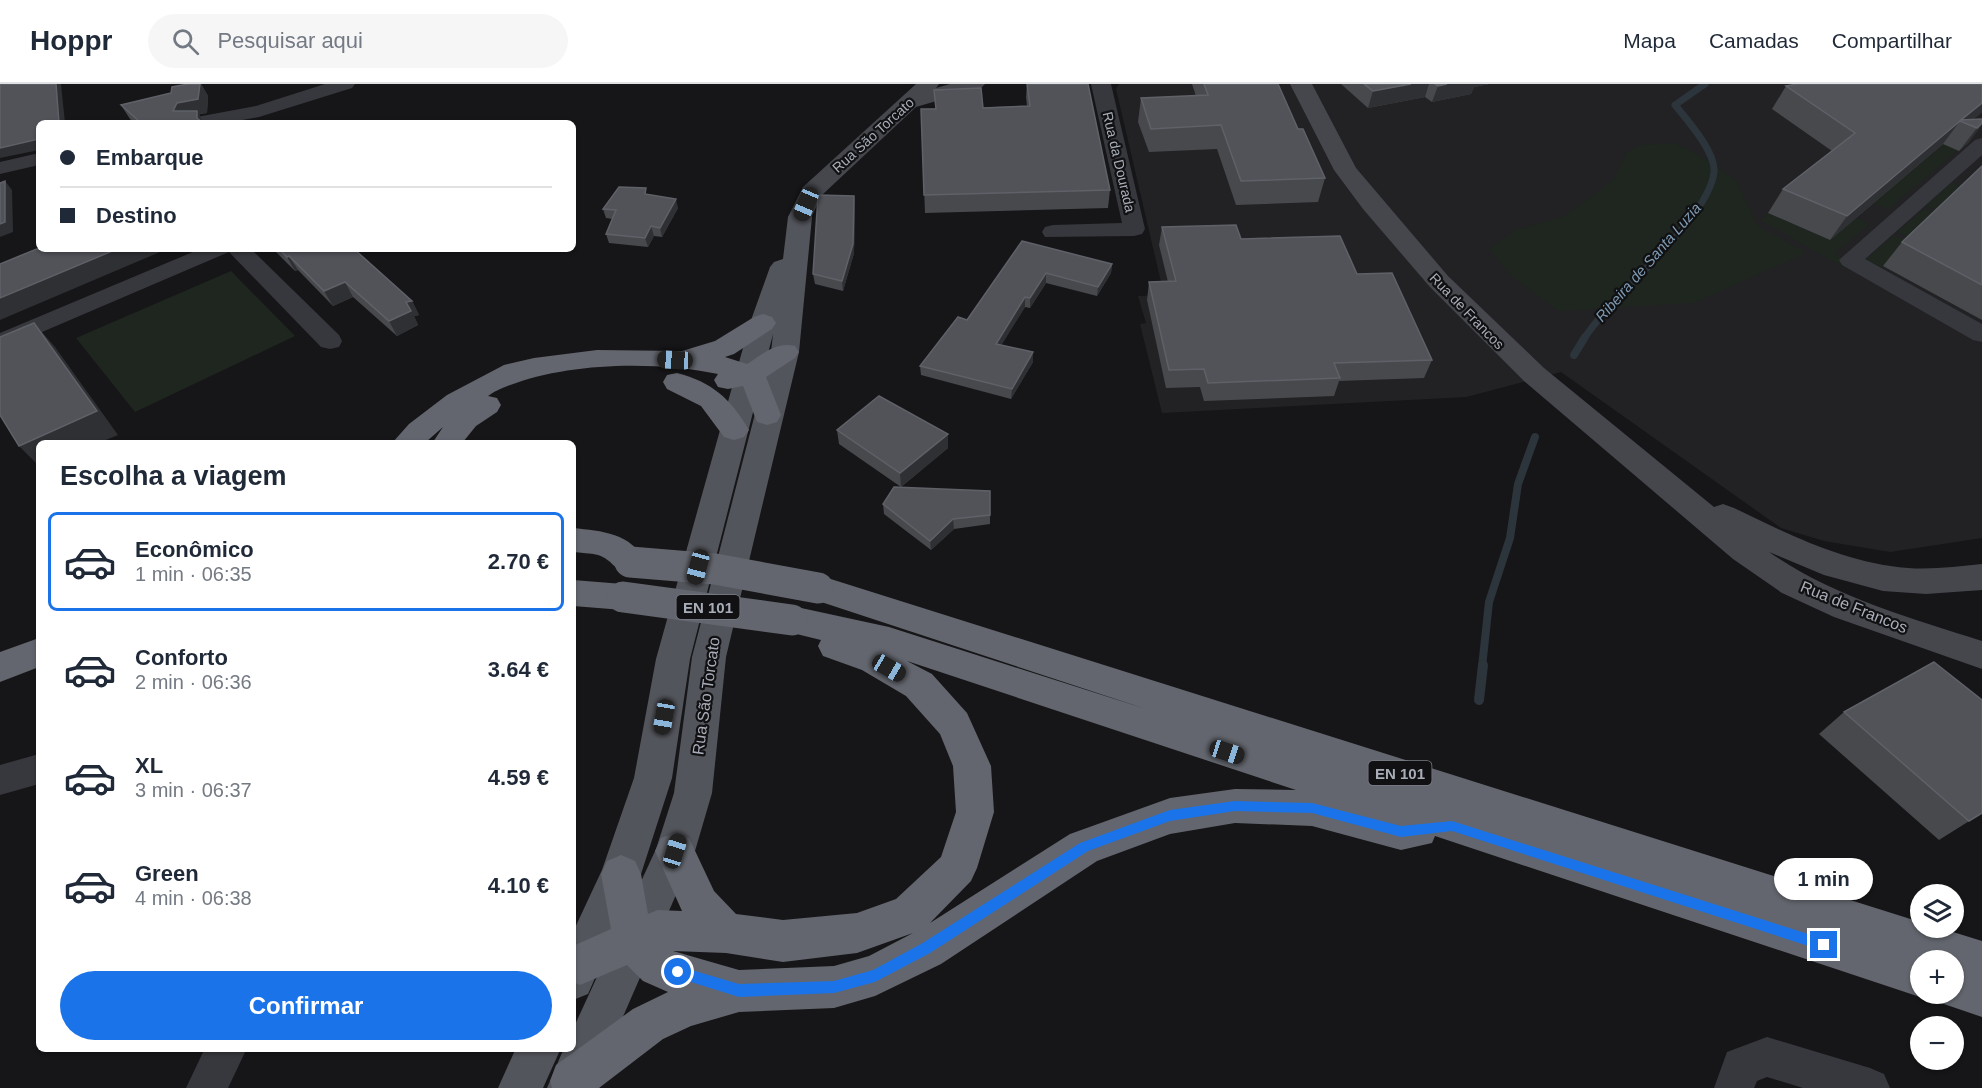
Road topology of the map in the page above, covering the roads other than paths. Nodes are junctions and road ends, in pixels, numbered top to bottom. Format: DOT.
graph roads {
  1 [pos="345,84"];
  2 [pos="928,84"];
  3 [pos="974,84"];
  4 [pos="1101,84"];
  5 [pos="1301,84"];
  6 [pos="909,102"];
  7 [pos="210,120"];
  8 [pos="1982,144"];
  9 [pos="36,160"];
  10 [pos="0,168"];
  11 [pos="800,217"];
  12 [pos="1053,232"];
  13 [pos="212,252"];
  14 [pos="241,252"];
  15 [pos="763,323"];
  16 [pos="1982,334"];
  17 [pos="330,341"];
  18 [pos="0,342"];
  19 [pos="785,352"];
  20 [pos="676,371"];
  21 [pos="750,375"];
  22 [pos="767,415"];
  23 [pos="734,430"];
  24 [pos="410,440"];
  25 [pos="449,440"];
  26 [pos="1681,495"];
  27 [pos="576,540"];
  28 [pos="576,561"];
  29 [pos="630,562"];
  30 [pos="1982,577"];
  31 [pos="576,593"];
  32 [pos="792,620"];
  33 [pos="36,632"];
  34 [pos="0,645"];
  35 [pos="36,653"];
  36 [pos="1982,655"];
  37 [pos="0,667"];
  38 [pos="36,675"];
  39 [pos="0,687"];
  40 [pos="36,770"];
  41 [pos="0,780"];
  42 [pos="1452,826"];
  43 [pos="675,851"];
  44 [pos="621,874"];
  45 [pos="726,933"];
  46 [pos="635,940"];
  47 [pos="1982,962"];
  48 [pos="577,971"];
  49 [pos="1910,973"];
  50 [pos="1964,990"];
  51 [pos="739,991"];
  52 [pos="1982,996"];
  53 [pos="225,1052"];
  54 [pos="537,1052"];
  55 [pos="571,1085"];
  56 [pos="206,1088"];
  57 [pos="520,1088"];
  58 [pos="1734,1088"];
  59 [pos="1870,1088"];
  1 -- 7 [label="street"];
  2 -- 6 [label="street, Rua São Torcato"];
  3 -- 6 [label="street"];
  4 -- 12 [label="street, Rua da Dourada"];
  5 -- 26 [label="street, Rua de Francos"];
  6 -- 11 [label="street, Rua São Torcato"];
  8 -- 16 [label="street"];
  9 -- 10 [label="street"];
  11 -- 15 [label="main road, Rua São Torcato"];
  11 -- 19 [label="main road, Rua São Torcato"];
  13 -- 18 [label="street"];
  14 -- 17 [label="street"];
  15 -- 20 [label="highway"];
  15 -- 21 [label="main road, Rua São Torcato"];
  19 -- 21 [label="highway"];
  19 -- 22 [label="main road, Rua São Torcato"];
  20 -- 21 [label="highway"];
  20 -- 23 [label="highway"];
  20 -- 24 [label="highway"];
  20 -- 25 [label="highway"];
  21 -- 22 [label="highway"];
  21 -- 23 [label="main road, Rua São Torcato"];
  22 -- 43 [label="main road, Rua São Torcato"];
  23 -- 44 [label="main road, Rua São Torcato"];
  26 -- 30 [label="street, Rua de Francos"];
  26 -- 36 [label="street, Rua de Francos"];
  27 -- 29 [label="highway"];
  28 -- 29 [label="highway, EN 101"];
  29 -- 47 [label="highway, EN 101, bridge"];
  31 -- 32 [label="highway, EN 101, bridge"];
  32 -- 42 [label="highway, EN 101"];
  32 -- 45 [label="highway"];
  33 -- 34 [label="highway"];
  35 -- 37 [label="highway"];
  38 -- 39 [label="highway"];
  40 -- 41 [label="street"];
  42 -- 49 [label="highway, EN 101"];
  42 -- 51 [label="highway"];
  43 -- 45 [label="highway"];
  43 -- 46 [label="main road, Rua São Torcato"];
  44 -- 46 [label="highway"];
  44 -- 48 [label="main road, Rua São Torcato"];
  45 -- 46 [label="highway"];
  46 -- 48 [label="highway"];
  46 -- 51 [label="highway"];
  46 -- 55 [label="main road, Rua São Torcato"];
  50 -- 52 [label="highway"];
  51 -- 55 [label="highway"];
  53 -- 56 [label="street"];
  54 -- 57 [label="main road"];
  58 -- 59 [label="street"];
}
